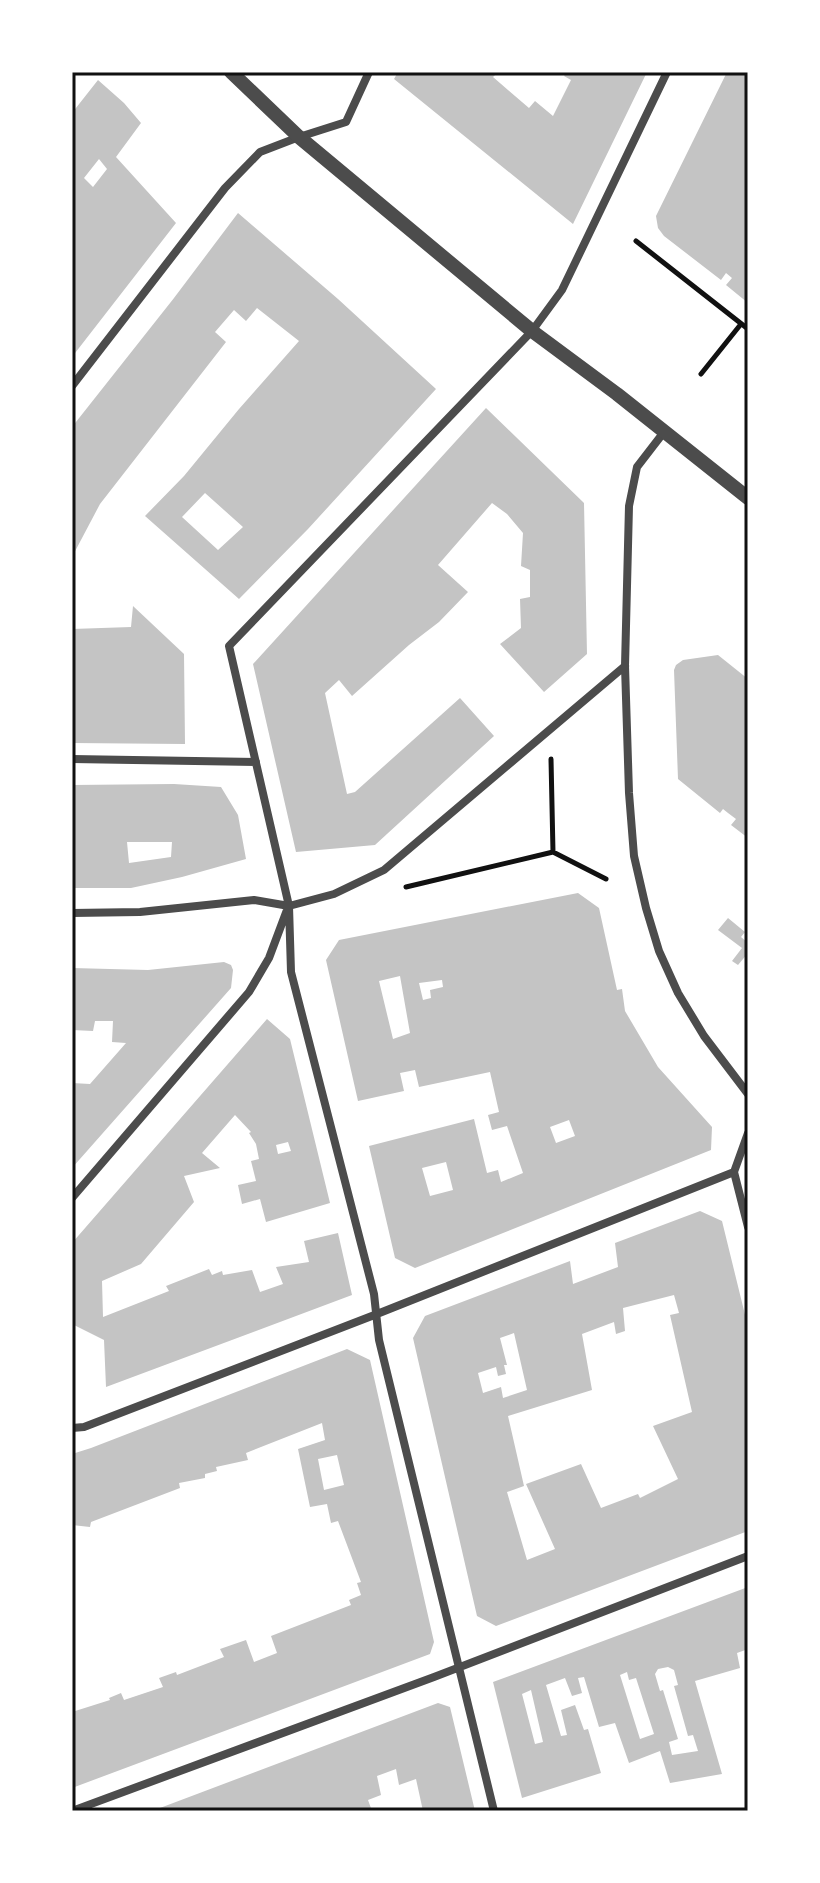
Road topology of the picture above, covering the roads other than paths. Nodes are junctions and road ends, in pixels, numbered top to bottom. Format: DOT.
graph roads {
  1 [pos="231,72"];
  2 [pos="369,72"];
  3 [pos="667,72"];
  4 [pos="299,137"];
  5 [pos="532,331"];
  6 [pos="72,386"];
  7 [pos="664,432"];
  8 [pos="748,498"];
  9 [pos="625,666"];
  10 [pos="72,759"];
  11 [pos="256,762"];
  12 [pos="289,906"];
  13 [pos="72,913"];
  14 [pos="748,1094"];
  15 [pos="748,1133"];
  16 [pos="734,1172"];
  17 [pos="72,1198"];
  18 [pos="748,1227"];
  19 [pos="377,1314"];
  20 [pos="72,1428"];
  21 [pos="748,1556"];
  22 [pos="459,1668"];
  23 [pos="72,1811"];
  24 [pos="494,1811"];
  1 -- 4 [label="street"];
  2 -- 4 [label="street"];
  3 -- 5 [label="street"];
  4 -- 5 [label="street"];
  4 -- 6 [label="street"];
  5 -- 7 [label="street"];
  5 -- 11 [label="street"];
  7 -- 8 [label="street"];
  7 -- 9 [label="street"];
  9 -- 12 [label="street"];
  9 -- 14 [label="street"];
  10 -- 11 [label="street"];
  11 -- 12 [label="street"];
  12 -- 13 [label="street"];
  12 -- 17 [label="street"];
  12 -- 19 [label="street"];
  15 -- 16 [label="street"];
  16 -- 18 [label="street"];
  16 -- 19 [label="street"];
  19 -- 20 [label="street"];
  19 -- 22 [label="street"];
  21 -- 22 [label="street"];
  22 -- 23 [label="street"];
  22 -- 24 [label="street"];
}
